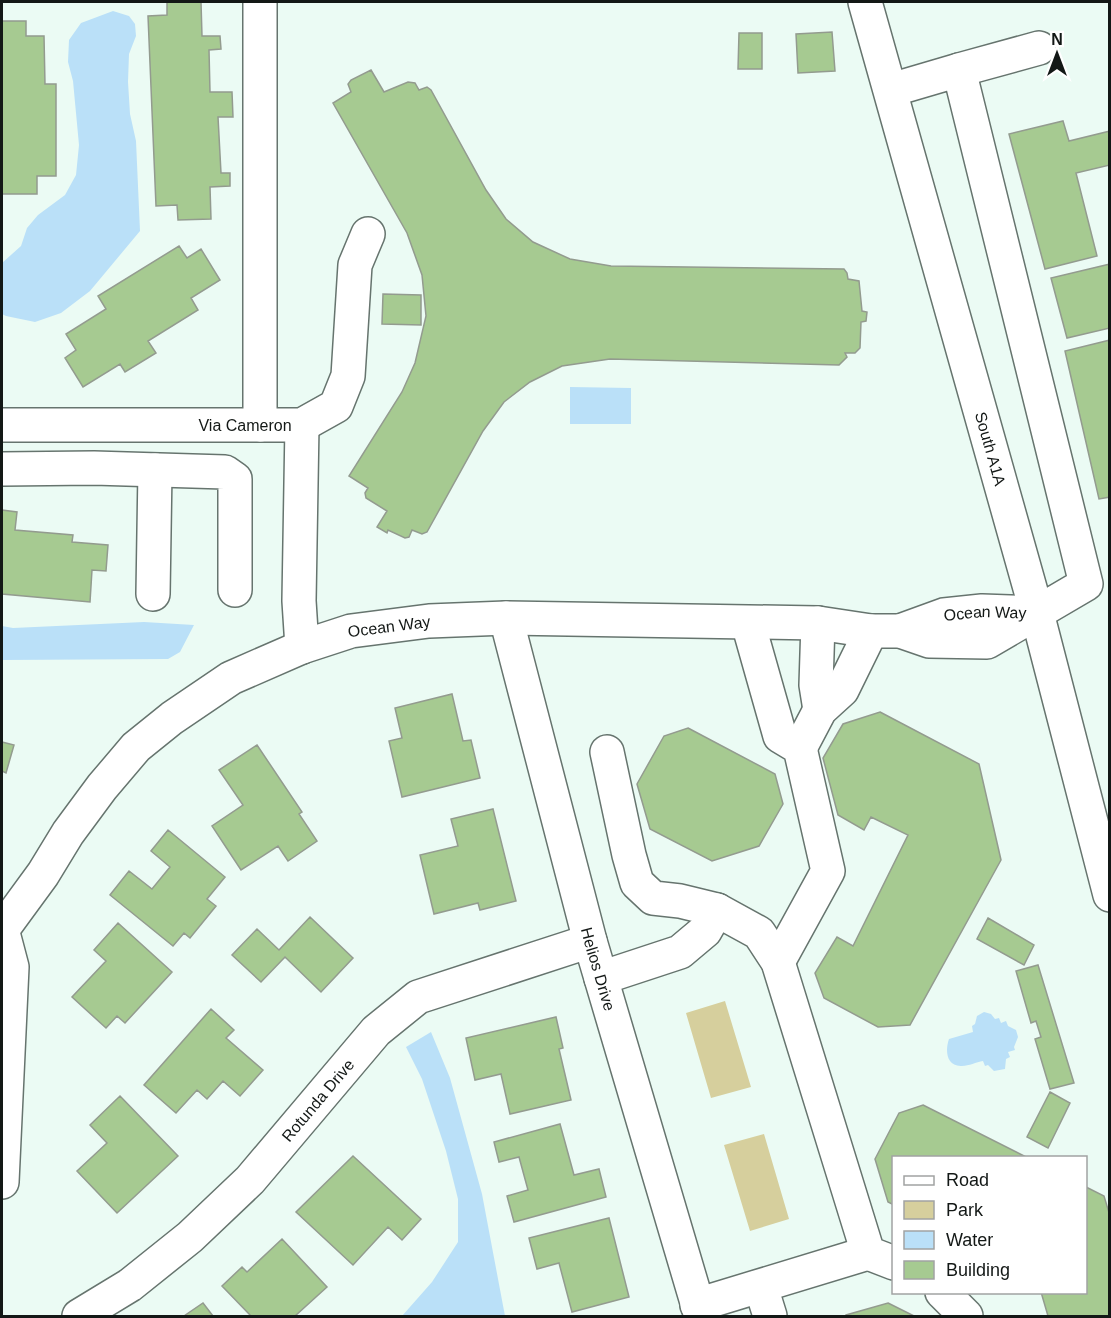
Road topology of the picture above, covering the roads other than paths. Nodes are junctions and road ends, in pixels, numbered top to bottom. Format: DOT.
graph roads {
  1 [pos="260,2"];
  2 [pos="865,2"];
  3 [pos="1039,48"];
  4 [pos="959,70"];
  5 [pos="891,90"];
  6 [pos="368,234"];
  7 [pos="95,424"];
  8 [pos="2,425"];
  9 [pos="260,425"];
  10 [pos="302,425"];
  11 [pos="94,468"];
  12 [pos="2,469"];
  13 [pos="155,470"];
  14 [pos="1098,581"];
  15 [pos="235,590"];
  16 [pos="153,594"];
  17 [pos="1036,613"];
  18 [pos="506,618"];
  19 [pos="818,622"];
  20 [pos="748,623"];
  21 [pos="886,631"];
  22 [pos="302,647"];
  23 [pos="820,710"];
  24 [pos="800,748"];
  25 [pos="608,752"];
  26 [pos="1110,895"];
  27 [pos="717,910"];
  28 [pos="2,930"];
  29 [pos="590,941"];
  30 [pos="778,962"];
  31 [pos="601,978"];
  32 [pos="2,1182"];
  33 [pos="881,1258"];
  34 [pos="943,1294"];
  35 [pos="766,1302"];
  36 [pos="699,1311"];
  37 [pos="79,1317"];
  38 [pos="966,1317"];
  1 -- 9 [label="street"];
  2 -- 5 [label="street, South A1A"];
  3 -- 4 [label="street"];
  4 -- 5 [label="street"];
  4 -- 14 [label="street"];
  5 -- 17 [label="street, South A1A"];
  6 -- 10 [label="street"];
  7 -- 8 [label="street, Via Cameron"];
  7 -- 9 [label="street, Via Cameron"];
  7 -- 11 [label="street"];
  9 -- 10 [label="street, Via Cameron"];
  10 -- 22 [label="street, Via Cameron"];
  11 -- 12 [label="street"];
  11 -- 13 [label="street"];
  13 -- 15 [label="street"];
  13 -- 16 [label="street"];
  14 -- 17 [label="street"];
  17 -- 21 [label="street, Ocean Way"];
  17 -- 26 [label="street, South A1A"];
  18 -- 20 [label="street, Ocean Way"];
  18 -- 22 [label="street, Ocean Way"];
  18 -- 29 [label="street, Helios Drive"];
  19 -- 20 [label="street, Ocean Way"];
  19 -- 21 [label="street, Ocean Way"];
  19 -- 23 [label="street"];
  20 -- 24 [label="street"];
  21 -- 23 [label="street"];
  22 -- 28 [label="street, Ocean Way"];
  23 -- 24 [label="street"];
  24 -- 30 [label="street"];
  25 -- 27 [label="street"];
  27 -- 30 [label="street"];
  27 -- 31 [label="street"];
  28 -- 32 [label="street"];
  29 -- 31 [label="street, Helios Drive"];
  29 -- 37 [label="street, Rotunda Drive"];
  30 -- 33 [label="street"];
  31 -- 36 [label="street, Helios Drive"];
  33 -- 35 [label="street"];
  34 -- 38 [label="street"];
  35 -- 36 [label="street"];
}
